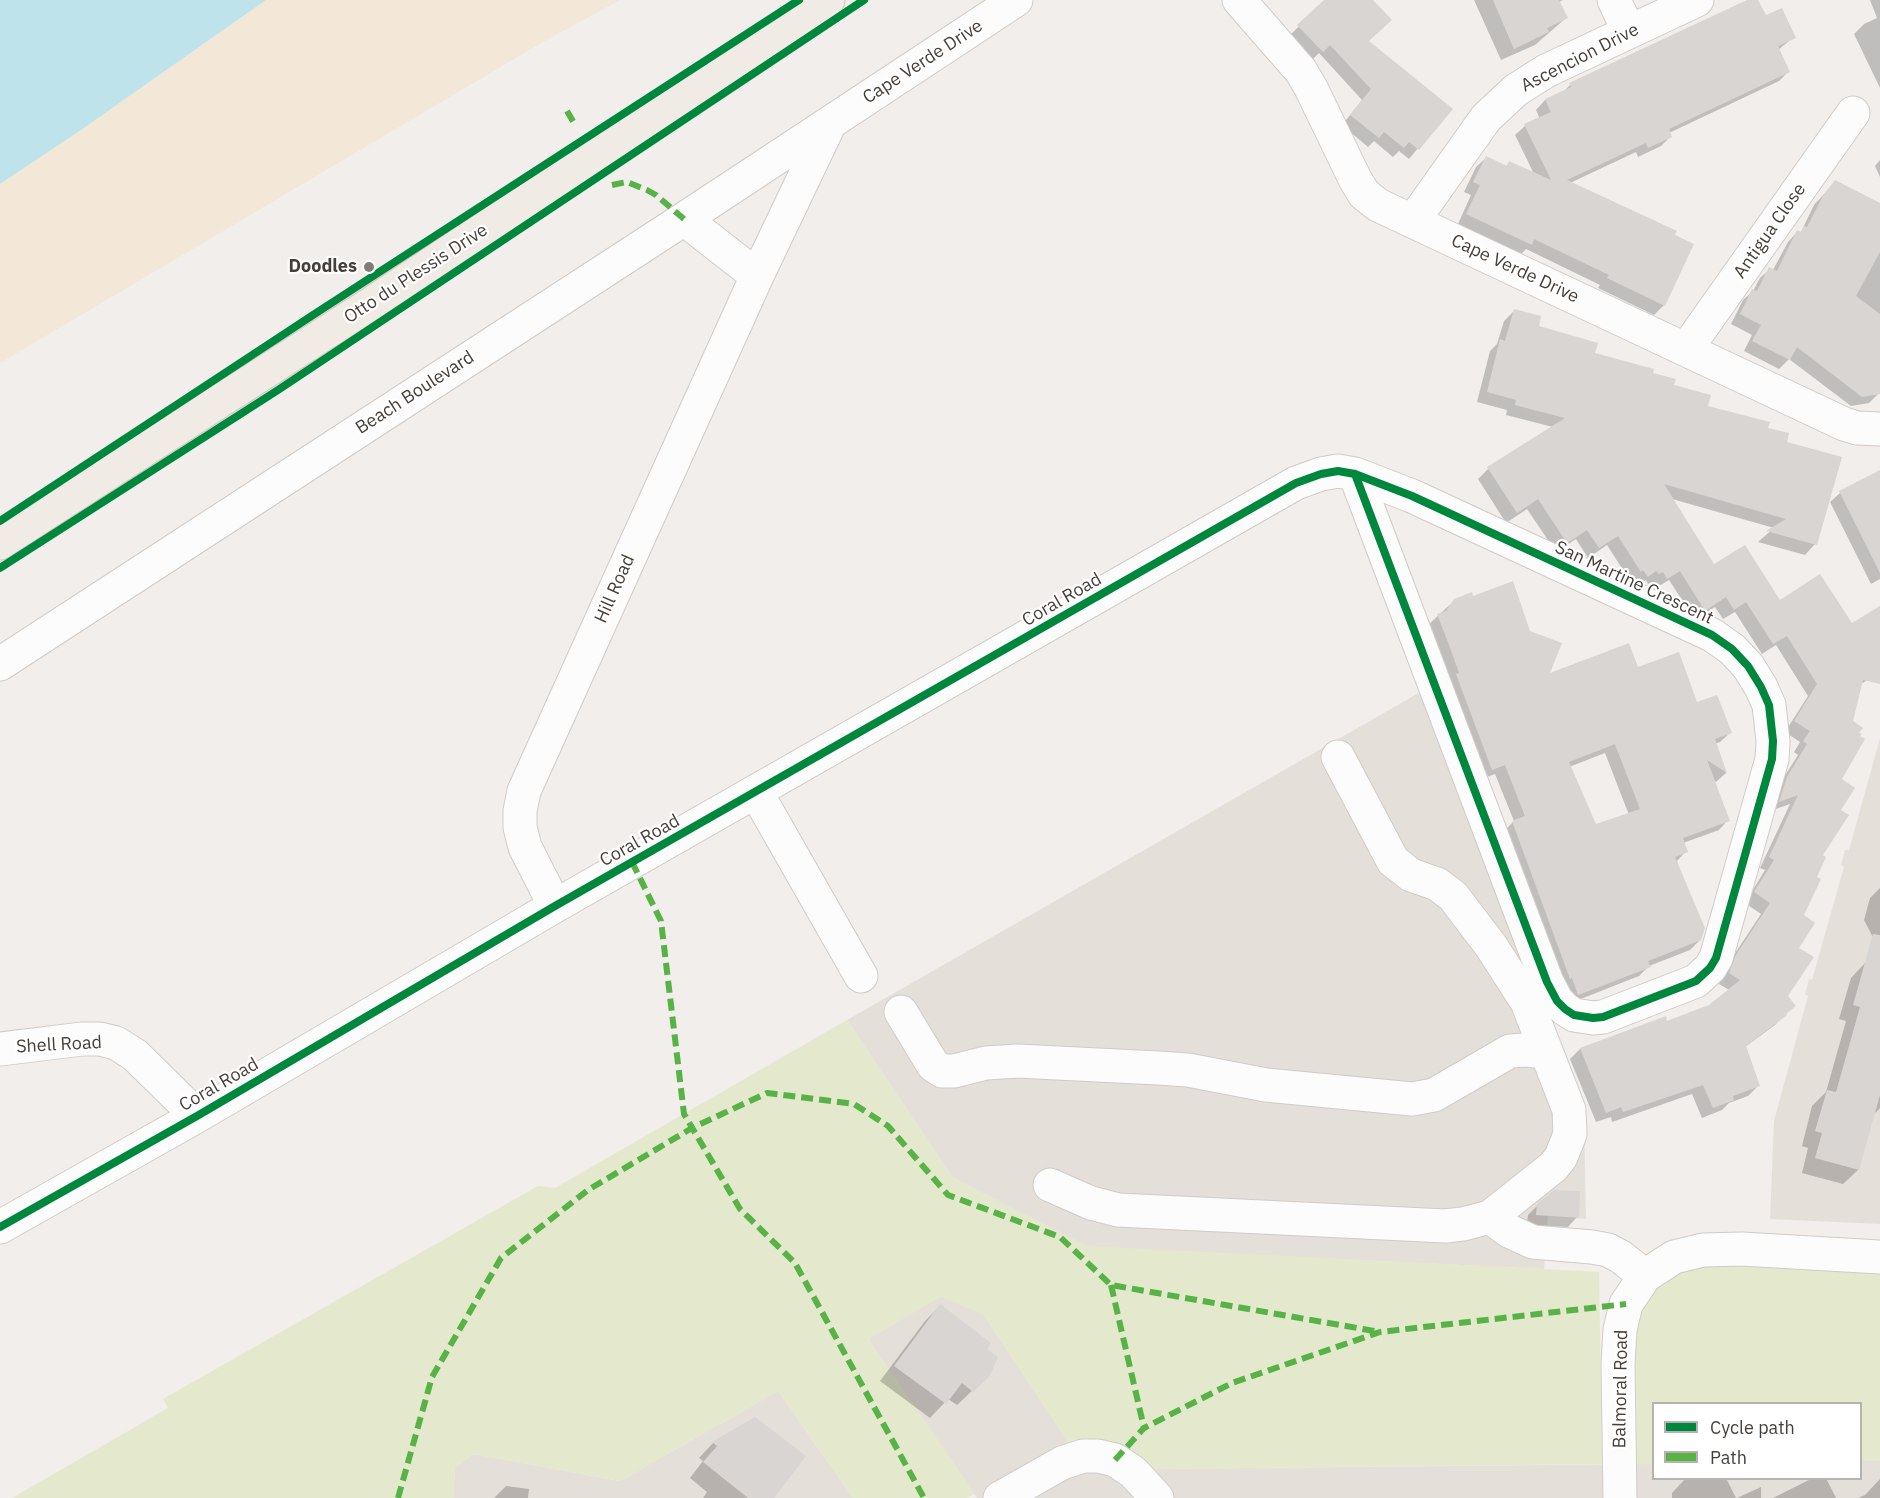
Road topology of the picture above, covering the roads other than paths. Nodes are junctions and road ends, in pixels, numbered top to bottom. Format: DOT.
graph roads {
  1 [pos="828,0"];
  2 [pos="1016,0"];
  3 [pos="1239,0"];
  4 [pos="1614,0"];
  5 [pos="1697,0"];
  6 [pos="1629,32"];
  7 [pos="1853,113"];
  8 [pos="830,123"];
  9 [pos="684,219"];
  10 [pos="1413,221"];
  11 [pos="757,276"];
  12 [pos="1687,348"];
  13 [pos="1880,429"];
  14 [pos="1355,474"];
  15 [pos="1296,483"];
  16 [pos="0,543"];
  17 [pos="0,664"];
  18 [pos="1338,757"];
  19 [pos="756,792"];
  20 [pos="555,906"];
  21 [pos="861,976"];
  22 [pos="902,1012"];
  23 [pos="0,1049"];
  24 [pos="1546,1053"];
  25 [pos="197,1116"];
  26 [pos="1050,1185"];
  27 [pos="1490,1217"];
  28 [pos="0,1227"];
  29 [pos="1880,1257"];
  30 [pos="1645,1276"];
  31 [pos="1000,1498"];
  32 [pos="1157,1498"];
  33 [pos="1620,1498"];
  1 -- 16 [label="main road, Otto du Plessis Drive"];
  2 -- 8 [label="street, Cape Verde Drive"];
  3 -- 10 [label="street, Cape Verde Drive"];
  4 -- 6 [label="street"];
  5 -- 6 [label="street, Ascencion Drive"];
  6 -- 10 [label="street, Ascencion Drive"];
  7 -- 12 [label="street, Antigua Close"];
  8 -- 9 [label="street, Beach Boulevard"];
  8 -- 11 [label="street, Hill Road"];
  9 -- 11 [label="street"];
  9 -- 17 [label="street, Beach Boulevard"];
  10 -- 12 [label="street, Cape Verde Drive"];
  11 -- 20 [label="street, Hill Road"];
  12 -- 13 [label="street, Cape Verde Drive"];
  14 -- 14 [label="street, San Martine Crescent"];
  14 -- 15 [label="street, San Martine Crescent"];
  15 -- 19 [label="street, Coral Road"];
  18 -- 24 [label="street"];
  19 -- 20 [label="street, Coral Road"];
  19 -- 21 [label="street"];
  20 -- 25 [label="street, Coral Road"];
  22 -- 24 [label="street"];
  23 -- 25 [label="street, Shell Road"];
  24 -- 27 [label="street"];
  25 -- 28 [label="street, Coral Road"];
  26 -- 27 [label="street"];
  27 -- 30 [label="street"];
  29 -- 30 [label="street, Balmoral Road"];
  30 -- 33 [label="street, Balmoral Road"];
  31 -- 32 [label="street"];
}
